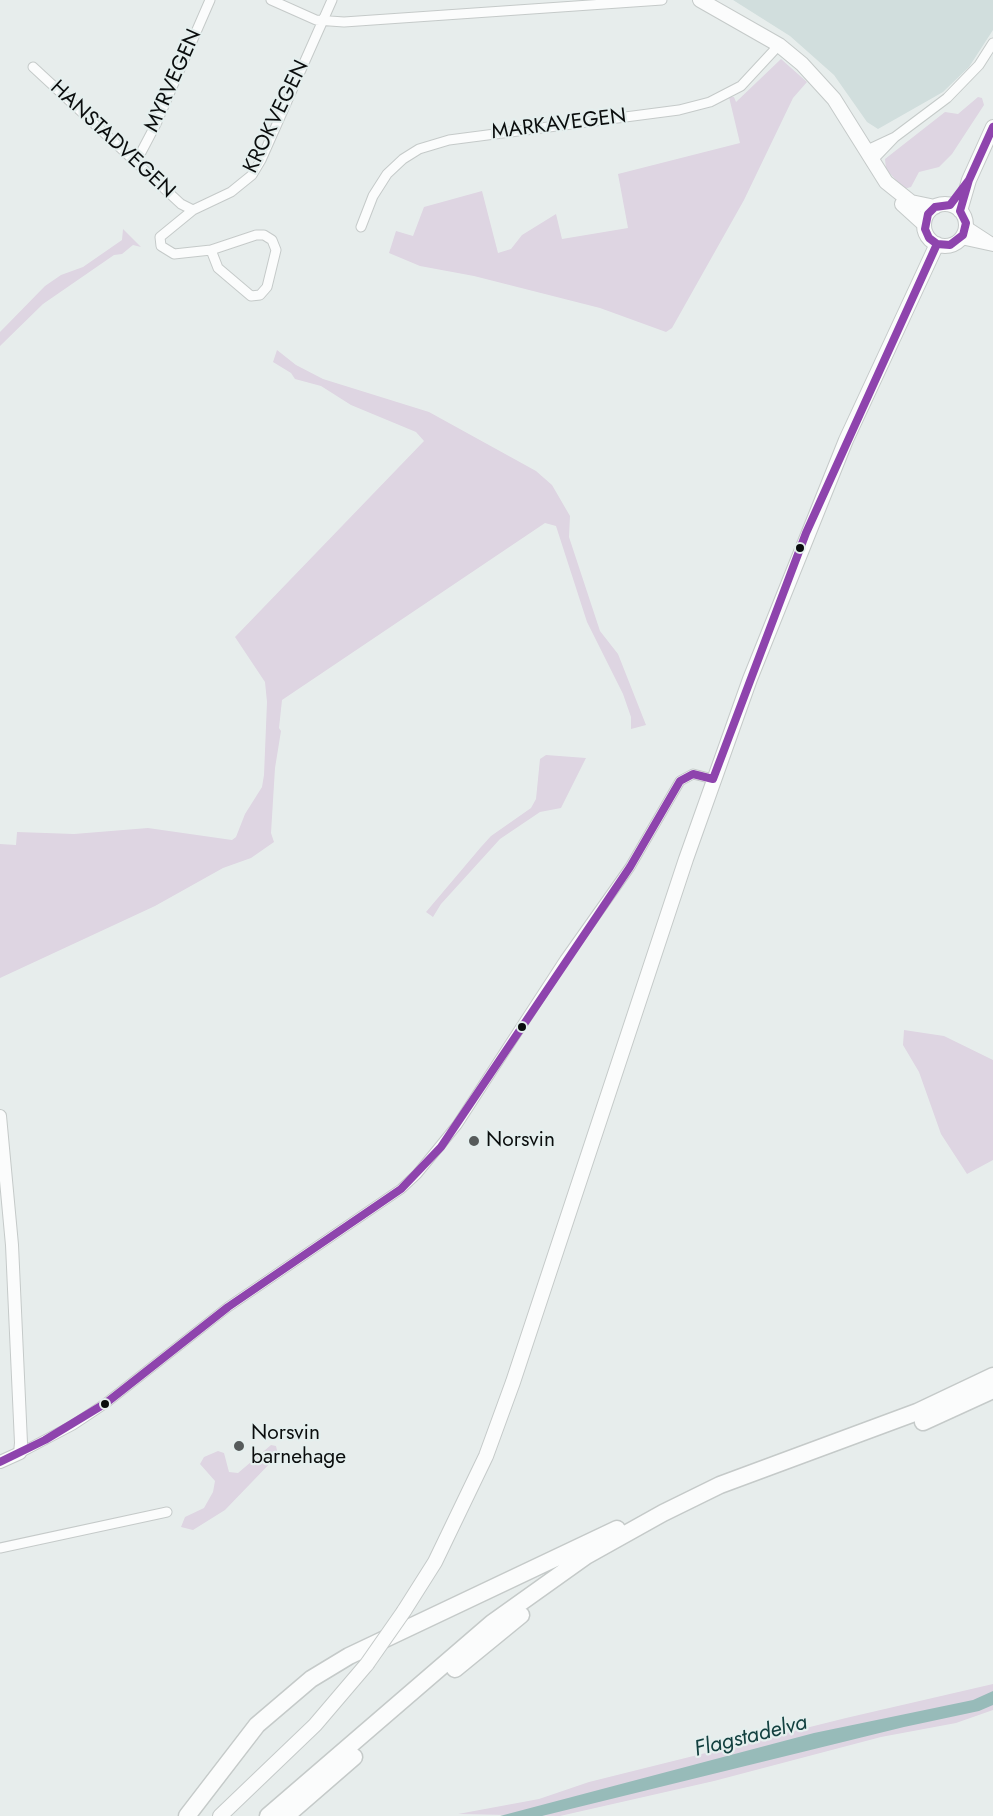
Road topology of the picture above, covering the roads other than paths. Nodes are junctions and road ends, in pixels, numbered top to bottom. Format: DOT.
graph roads {
  1 [pos="210,0"];
  2 [pos="271,0"];
  3 [pos="332,0"];
  4 [pos="662,0"];
  5 [pos="701,0"];
  6 [pos="553,4"];
  7 [pos="716,4"];
  8 [pos="322,22"];
  9 [pos="993,43"];
  10 [pos="778,45"];
  11 [pos="33,67"];
  12 [pos="810,73"];
  13 [pos="993,127"];
  14 [pos="868,156"];
  15 [pos="136,162"];
  16 [pos="935,207"];
  17 [pos="955,208"];
  18 [pos="193,210"];
  19 [pos="924,224"];
  20 [pos="361,227"];
  21 [pos="963,233"];
  22 [pos="937,244"];
  23 [pos="993,245"];
  24 [pos="211,250"];
  25 [pos="713,779"];
  26 [pos="0,1116"];
  27 [pos="993,1376"];
  28 [pos="993,1390"];
  29 [pos="20,1453"];
  30 [pos="0,1462"];
  31 [pos="167,1512"];
  32 [pos="663,1513"];
  33 [pos="0,1548"];
  34 [pos="187,1816"];
  35 [pos="220,1816"];
  36 [pos="268,1816"];
  37 [pos="286,1816"];
  1 -- 15 [label="street, MYRVEGEN"];
  2 -- 8 [label="street"];
  3 -- 8 [label="street, KROKVEGEN"];
  4 -- 6 [label="street"];
  5 -- 7 [label="main road"];
  6 -- 8 [label="street"];
  7 -- 10 [label="main road"];
  8 -- 18 [label="street, KROKVEGEN"];
  9 -- 14 [label="street"];
  10 -- 12 [label="main road"];
  10 -- 20 [label="street, MARKAVEGEN"];
  11 -- 15 [label="street, HANSTADVEGEN"];
  12 -- 14 [label="main road"];
  12 -- 19 [label="main road"];
  13 -- 17 [label="main road"];
  14 -- 16 [label="main road"];
  15 -- 18 [label="street, HANSTADVEGEN"];
  16 -- 17 [label="main road"];
  16 -- 19 [label="main road"];
  17 -- 21 [label="main road"];
  18 -- 24 [label="street, KROKVEGEN"];
  19 -- 22 [label="main road"];
  21 -- 22 [label="main road"];
  21 -- 23 [label="main road"];
  22 -- 25 [label="main road"];
  24 -- 24 [label="street, KROKVEGEN"];
  25 -- 29 [label="street"];
  25 -- 35 [label="main road, bridge"];
  26 -- 29 [label="main road"];
  27 -- 32 [label="highway"];
  28 -- 37 [label="highway"];
  29 -- 30 [label="main road"];
  31 -- 33 [label="street"];
  32 -- 34 [label="highway"];
  32 -- 36 [label="highway"];
}
